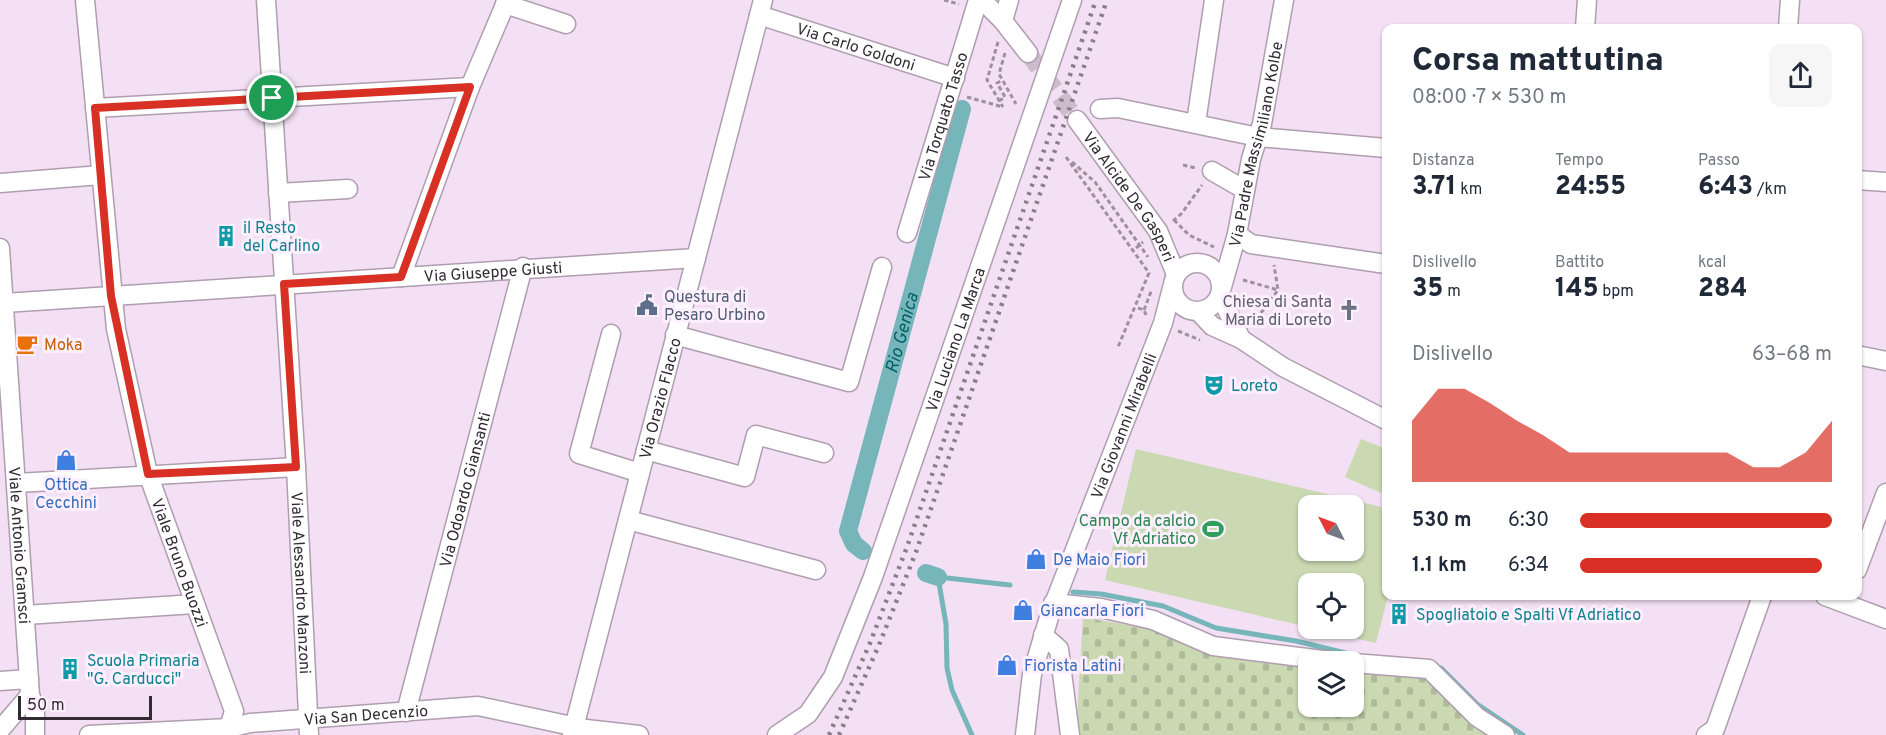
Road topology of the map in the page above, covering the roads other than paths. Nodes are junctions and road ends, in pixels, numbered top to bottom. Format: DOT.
graph roads {
  1 [pos="86,0"];
  2 [pos="266,0"];
  3 [pos="1009,0"];
  4 [pos="1072,0"];
  5 [pos="1214,0"];
  6 [pos="1284,0"];
  7 [pos="1587,0"];
  8 [pos="1790,0"];
  9 [pos="506,2"];
  10 [pos="974,2"];
  11 [pos="761,8"];
  12 [pos="1004,21"];
  13 [pos="566,24"];
  14 [pos="1585,24"];
  15 [pos="1788,24"];
  16 [pos="1028,53"];
  17 [pos="955,78"];
  18 [pos="470,87"];
  19 [pos="272,98"];
  20 [pos="95,108"];
  21 [pos="1109,109"];
  22 [pos="1077,120"];
  23 [pos="1196,123"];
  24 [pos="1258,136"];
  25 [pos="1382,148"];
  26 [pos="1212,171"];
  27 [pos="101,175"];
  28 [pos="1862,180"];
  29 [pos="1886,182"];
  30 [pos="0,183"];
  31 [pos="348,189"];
  32 [pos="1245,190"];
  33 [pos="278,193"];
  34 [pos="907,233"];
  35 [pos="1237,234"];
  36 [pos="0,248"];
  37 [pos="696,258"];
  38 [pos="1382,263"];
  39 [pos="524,267"];
  40 [pos="882,267"];
  41 [pos="401,277"];
  42 [pos="1174,281"];
  43 [pos="284,284"];
  44 [pos="1221,291"];
  45 [pos="111,296"];
  46 [pos="4,303"];
  47 [pos="1197,312"];
  48 [pos="1163,323"];
  49 [pos="1246,332"];
  50 [pos="612,334"];
  51 [pos="675,335"];
  52 [pos="1862,356"];
  53 [pos="1886,361"];
  54 [pos="1382,418"];
  55 [pos="646,450"];
  56 [pos="7,453"];
  57 [pos="824,453"];
  58 [pos="296,467"];
  59 [pos="640,473"];
  60 [pos="148,474"];
  61 [pos="16,483"];
  62 [pos="1886,494"];
  63 [pos="628,520"];
  64 [pos="1862,557"];
  65 [pos="816,570"];
  66 [pos="1761,600"];
  67 [pos="1848,600"];
  68 [pos="1053,603"];
  69 [pos="195,604"];
  70 [pos="25,615"];
  71 [pos="1886,619"];
  72 [pos="1043,635"];
  73 [pos="1298,657"];
  74 [pos="1364,664"];
  75 [pos="0,681"];
  76 [pos="30,687"];
  77 [pos="406,712"];
  78 [pos="309,727"];
  79 [pos="229,728"];
  80 [pos="1,729"];
  81 [pos="573,731"];
  82 [pos="177,733"];
  83 [pos="35,735"];
  84 [pos="89,735"];
  85 [pos="639,735"];
  86 [pos="777,735"];
  87 [pos="1025,735"];
  88 [pos="1070,735"];
  89 [pos="1505,735"];
  90 [pos="1706,735"];
  1 -- 20 [label="street, Viale Bruno Buozzi"];
  2 -- 19 [label="street, Viale Alessandro Manzoni"];
  3 -- 12 [label="street"];
  4 -- 86 [label="street, Via Luciano La Marca"];
  5 -- 23 [label="street"];
  6 -- 24 [label="street, Via Padre Massimiliano Kolbe"];
  7 -- 14 [label="street"];
  8 -- 15 [label="street"];
  9 -- 13 [label="street"];
  9 -- 18 [label="street"];
  10 -- 12 [label="street"];
  10 -- 17 [label="street, Via Torquato Tasso"];
  11 -- 17 [label="street, Via Carlo Goldoni"];
  11 -- 37 [label="street, Via Orazio Flacco"];
  12 -- 16 [label="street"];
  17 -- 34 [label="street, Via Torquato Tasso"];
  18 -- 19 [label="street"];
  18 -- 41 [label="street"];
  19 -- 20 [label="street"];
  19 -- 33 [label="street, Viale Alessandro Manzoni"];
  20 -- 27 [label="street, Viale Bruno Buozzi"];
  21 -- 23 [label="street"];
  22 -- 42 [label="street, Via Alcide De Gasperi"];
  23 -- 24 [label="street"];
  24 -- 25 [label="street"];
  24 -- 32 [label="street, Via Padre Massimiliano Kolbe"];
  26 -- 32 [label="street"];
  27 -- 30 [label="street"];
  27 -- 45 [label="street, Viale Bruno Buozzi"];
  28 -- 29 [label="street"];
  31 -- 33 [label="street"];
  32 -- 35 [label="street, Via Padre Massimiliano Kolbe"];
  33 -- 43 [label="street, Viale Alessandro Manzoni"];
  35 -- 38 [label="street"];
  35 -- 44 [label="street, Via Padre Massimiliano Kolbe"];
  36 -- 46 [label="street, Viale Antonio Gramsci"];
  37 -- 39 [label="street, Via Giuseppe Giusti"];
  37 -- 51 [label="street, Via Orazio Flacco"];
  39 -- 41 [label="street, Via Giuseppe Giusti"];
  39 -- 77 [label="street, Via Odoardo Giansanti"];
  40 -- 51 [label="street"];
  41 -- 43 [label="street, Via Giuseppe Giusti"];
  42 -- 44 [label="street"];
  42 -- 47 [label="street"];
  42 -- 48 [label="street, Via Giovanni Mirabelli"];
  43 -- 45 [label="street, Via Giuseppe Giusti"];
  43 -- 58 [label="street, Viale Alessandro Manzoni"];
  44 -- 47 [label="street"];
  44 -- 49 [label="street"];
  45 -- 46 [label="street, Via Giuseppe Giusti"];
  45 -- 60 [label="street, Viale Bruno Buozzi"];
  46 -- 56 [label="street, Viale Antonio Gramsci"];
  47 -- 48 [label="street"];
  47 -- 49 [label="street"];
  48 -- 68 [label="street, Via Giovanni Mirabelli"];
  49 -- 54 [label="street"];
  50 -- 59 [label="street"];
  51 -- 55 [label="street, Via Orazio Flacco"];
  52 -- 53 [label="street"];
  55 -- 57 [label="street"];
  55 -- 59 [label="street, Via Orazio Flacco"];
  56 -- 61 [label="street, Viale Antonio Gramsci"];
  58 -- 60 [label="street"];
  58 -- 78 [label="street, Viale Alessandro Manzoni"];
  59 -- 63 [label="street, Via Orazio Flacco"];
  60 -- 61 [label="street"];
  60 -- 69 [label="street, Viale Bruno Buozzi"];
  61 -- 70 [label="street, Viale Antonio Gramsci"];
  62 -- 64 [label="street"];
  63 -- 65 [label="street"];
  63 -- 81 [label="street, Via Orazio Flacco"];
  66 -- 90 [label="street"];
  67 -- 71 [label="street"];
  68 -- 72 [label="street, Via Giovanni Mirabelli"];
  68 -- 73 [label="street"];
  69 -- 70 [label="street"];
  69 -- 79 [label="street, Viale Bruno Buozzi"];
  70 -- 76 [label="street, Viale Antonio Gramsci"];
  72 -- 87 [label="street, Via Giovanni Mirabelli"];
  72 -- 88 [label="street"];
  74 -- 89 [label="street"];
  75 -- 76 [label="street"];
  76 -- 80 [label="street"];
  76 -- 83 [label="street, Viale Antonio Gramsci"];
  77 -- 78 [label="street, Via San Decenzio"];
  77 -- 81 [label="street, Via San Decenzio"];
  78 -- 79 [label="street, Via San Decenzio"];
  79 -- 82 [label="street, Via San Decenzio"];
  81 -- 85 [label="street, Via San Decenzio"];
  82 -- 84 [label="street, Via San Decenzio"];
}
